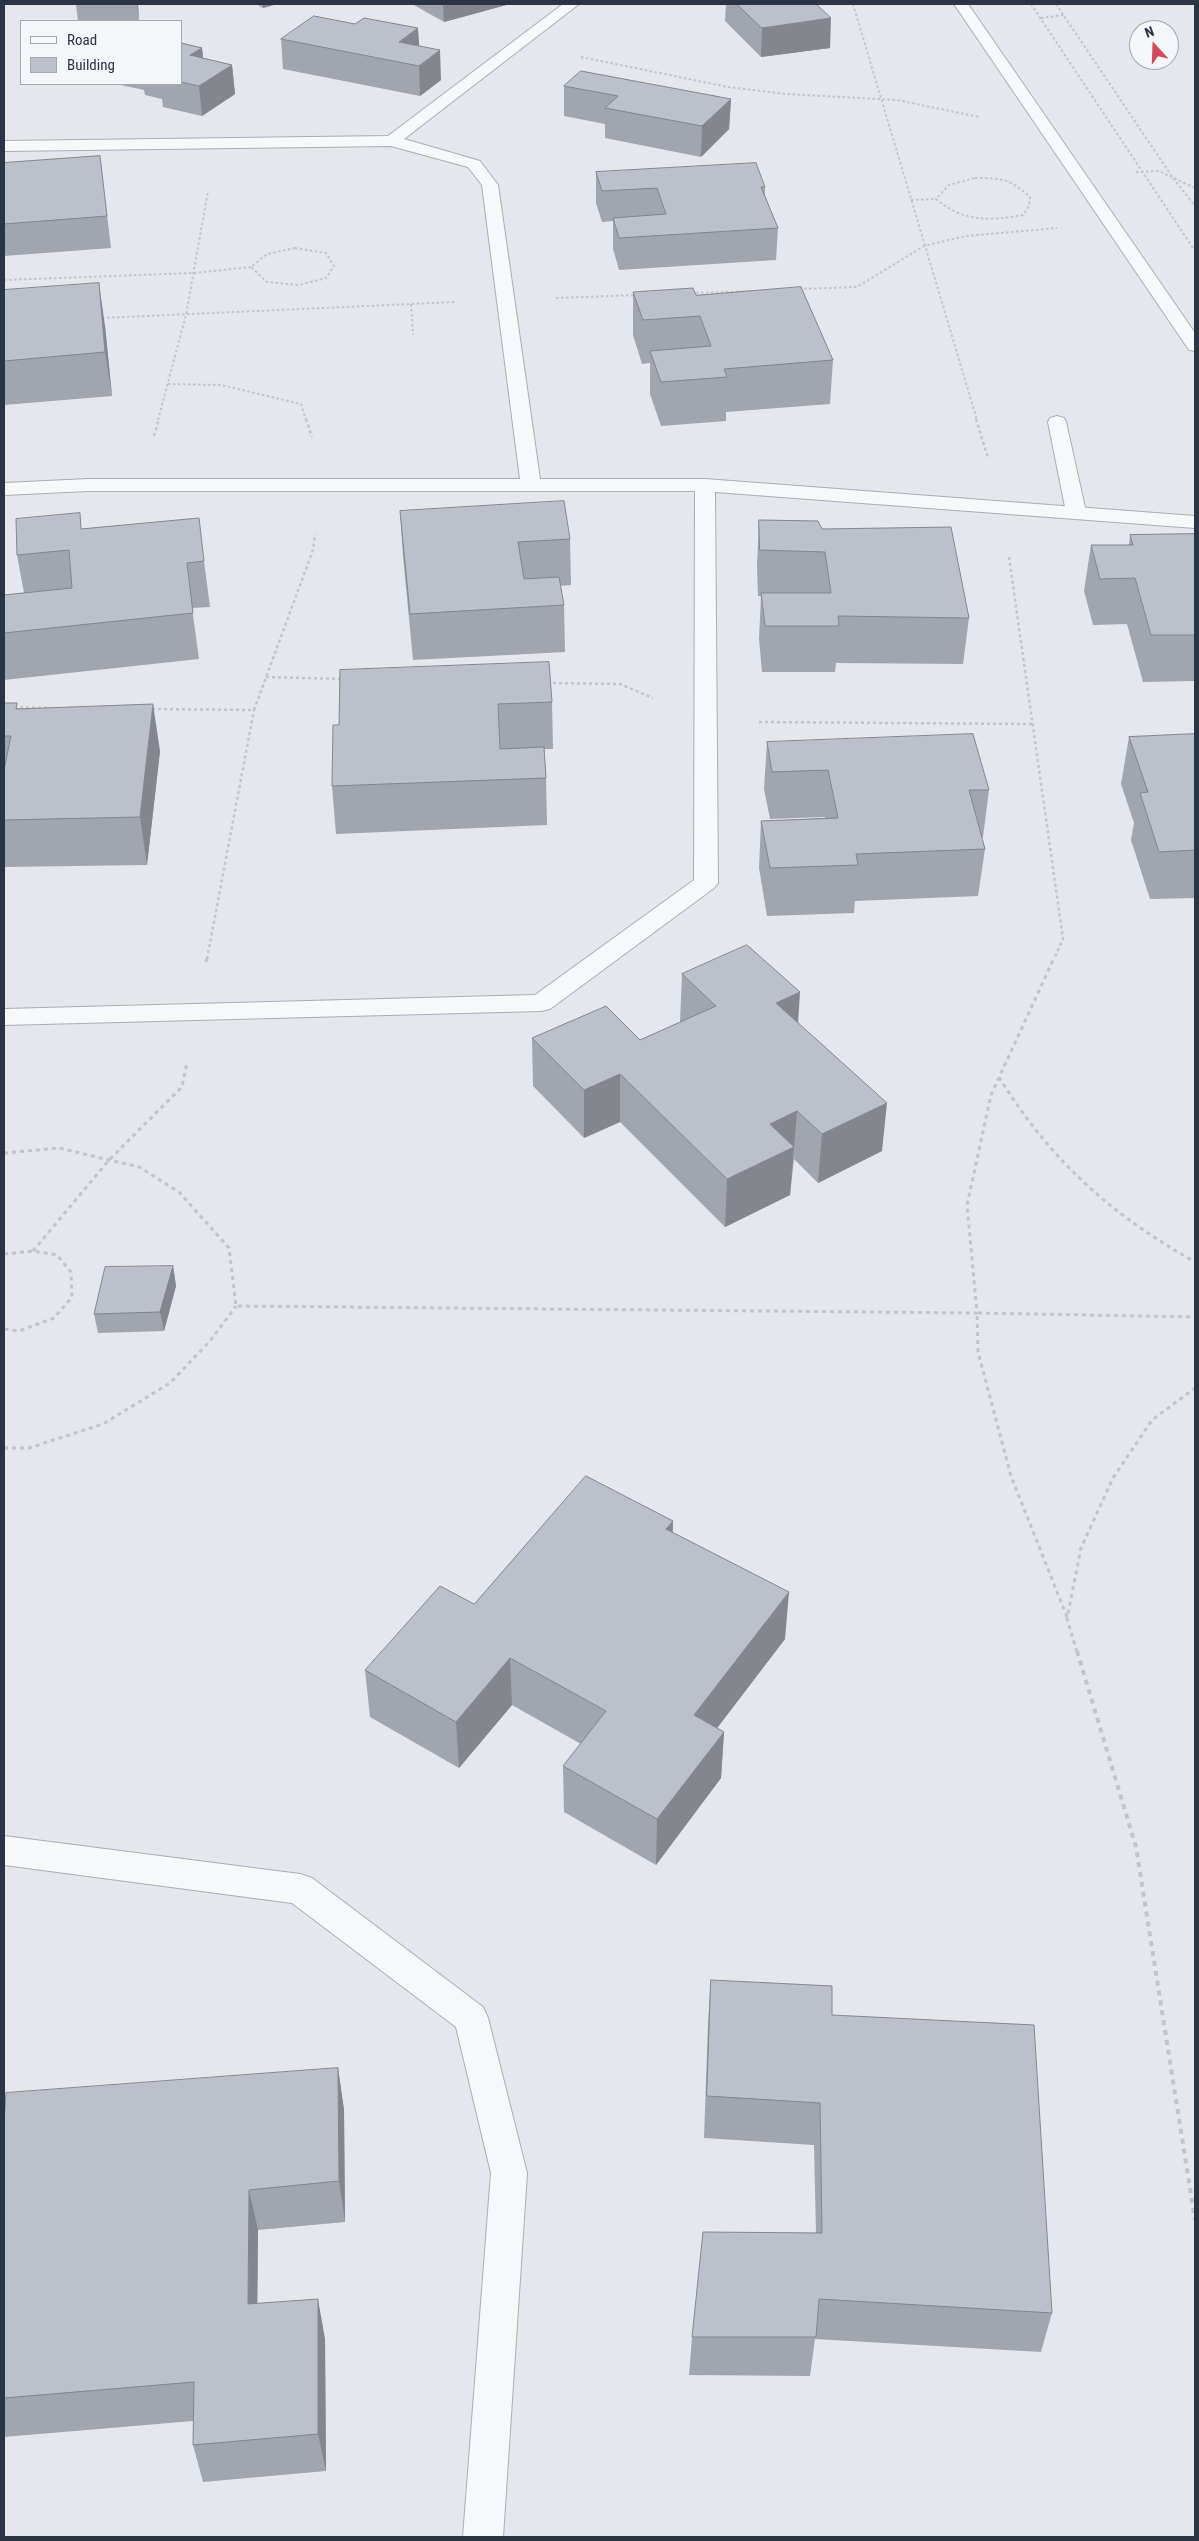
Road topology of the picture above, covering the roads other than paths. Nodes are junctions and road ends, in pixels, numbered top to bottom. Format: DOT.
graph roads {
  1 [pos="572,4"];
  2 [pos="961,4"];
  3 [pos="392,141"];
  4 [pos="4,146"];
  5 [pos="1195,346"];
  6 [pos="1057,422"];
  7 [pos="531,485"];
  8 [pos="704,485"];
  9 [pos="4,489"];
  10 [pos="1076,512"];
  11 [pos="1195,522"];
  12 [pos="4,1017"];
  13 [pos="4,1850"];
  14 [pos="483,2537"];
  1 -- 3 [label="street"];
  2 -- 5 [label="street"];
  3 -- 4 [label="street"];
  3 -- 7 [label="street"];
  6 -- 10 [label="street"];
  7 -- 8 [label="street"];
  7 -- 9 [label="street"];
  8 -- 10 [label="street"];
  8 -- 12 [label="street"];
  10 -- 11 [label="street"];
  13 -- 14 [label="street"];
}
